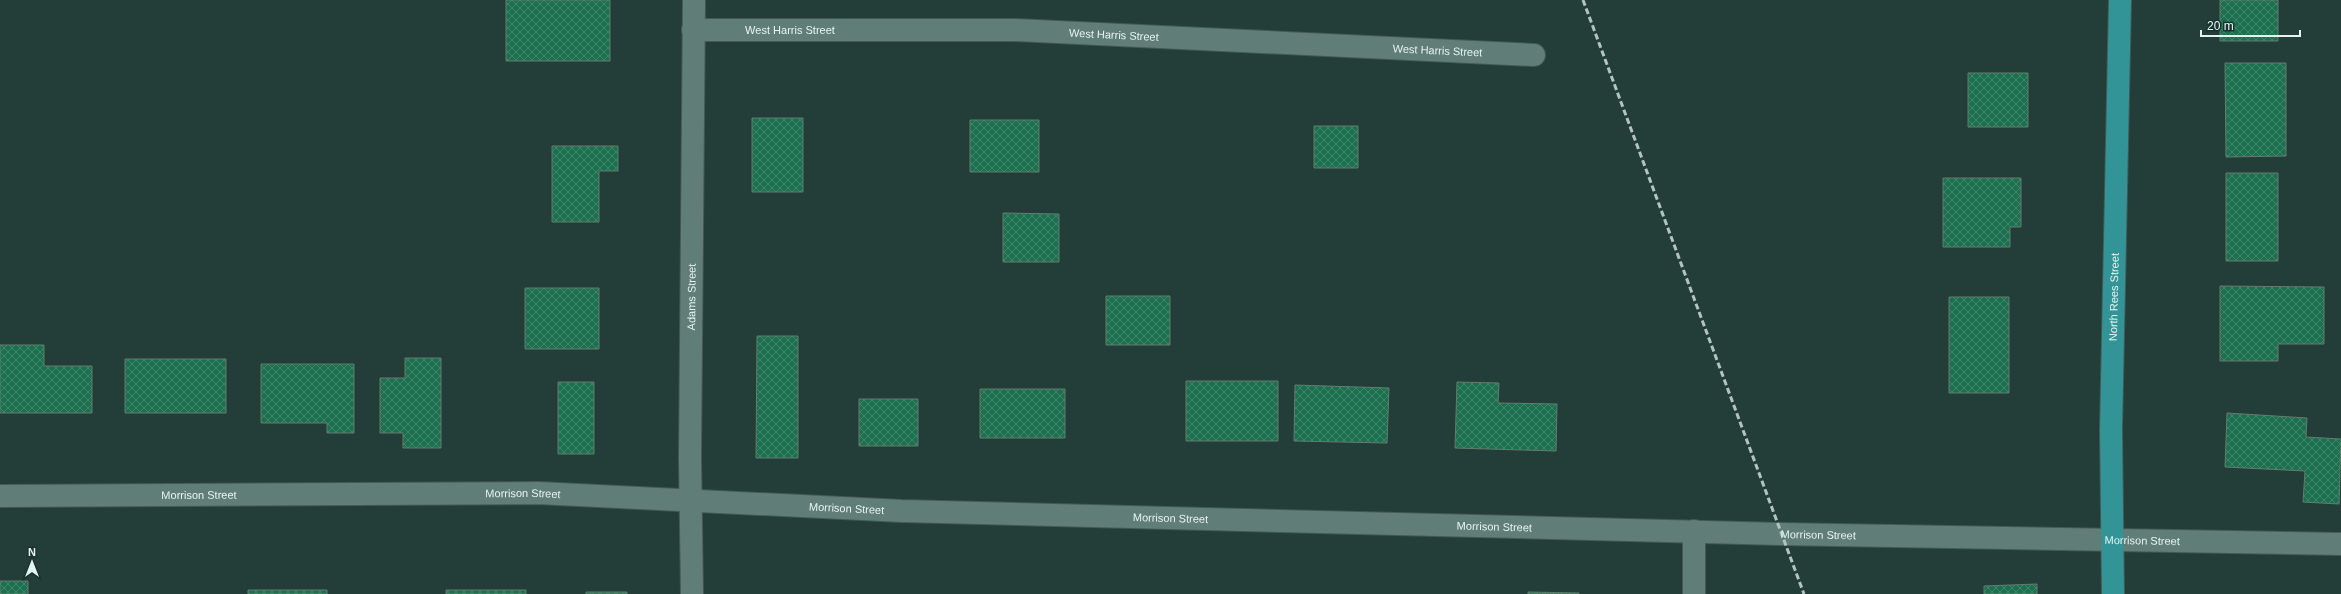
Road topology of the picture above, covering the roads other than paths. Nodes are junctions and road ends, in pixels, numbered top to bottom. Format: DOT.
graph roads {
  1 [pos="694,0"];
  2 [pos="2120,0"];
  3 [pos="693,30"];
  4 [pos="1534,55"];
  5 [pos="0,496"];
  6 [pos="692,499"];
  7 [pos="1694,531"];
  8 [pos="2112,540"];
  9 [pos="2341,544"];
  10 [pos="692,594"];
  11 [pos="1694,594"];
  12 [pos="2112,594"];
  1 -- 3 [label="street, Adams Street"];
  2 -- 8 [label="main road, North Rees Street"];
  3 -- 4 [label="street, West Harris Street"];
  3 -- 6 [label="street, Adams Street"];
  5 -- 6 [label="street, Morrison Street"];
  6 -- 7 [label="street, Morrison Street"];
  6 -- 10 [label="street, Adams Street"];
  7 -- 8 [label="street, Morrison Street"];
  7 -- 11 [label="street"];
  8 -- 9 [label="street, Morrison Street"];
  8 -- 12 [label="main road, North Rees Street"];
}
